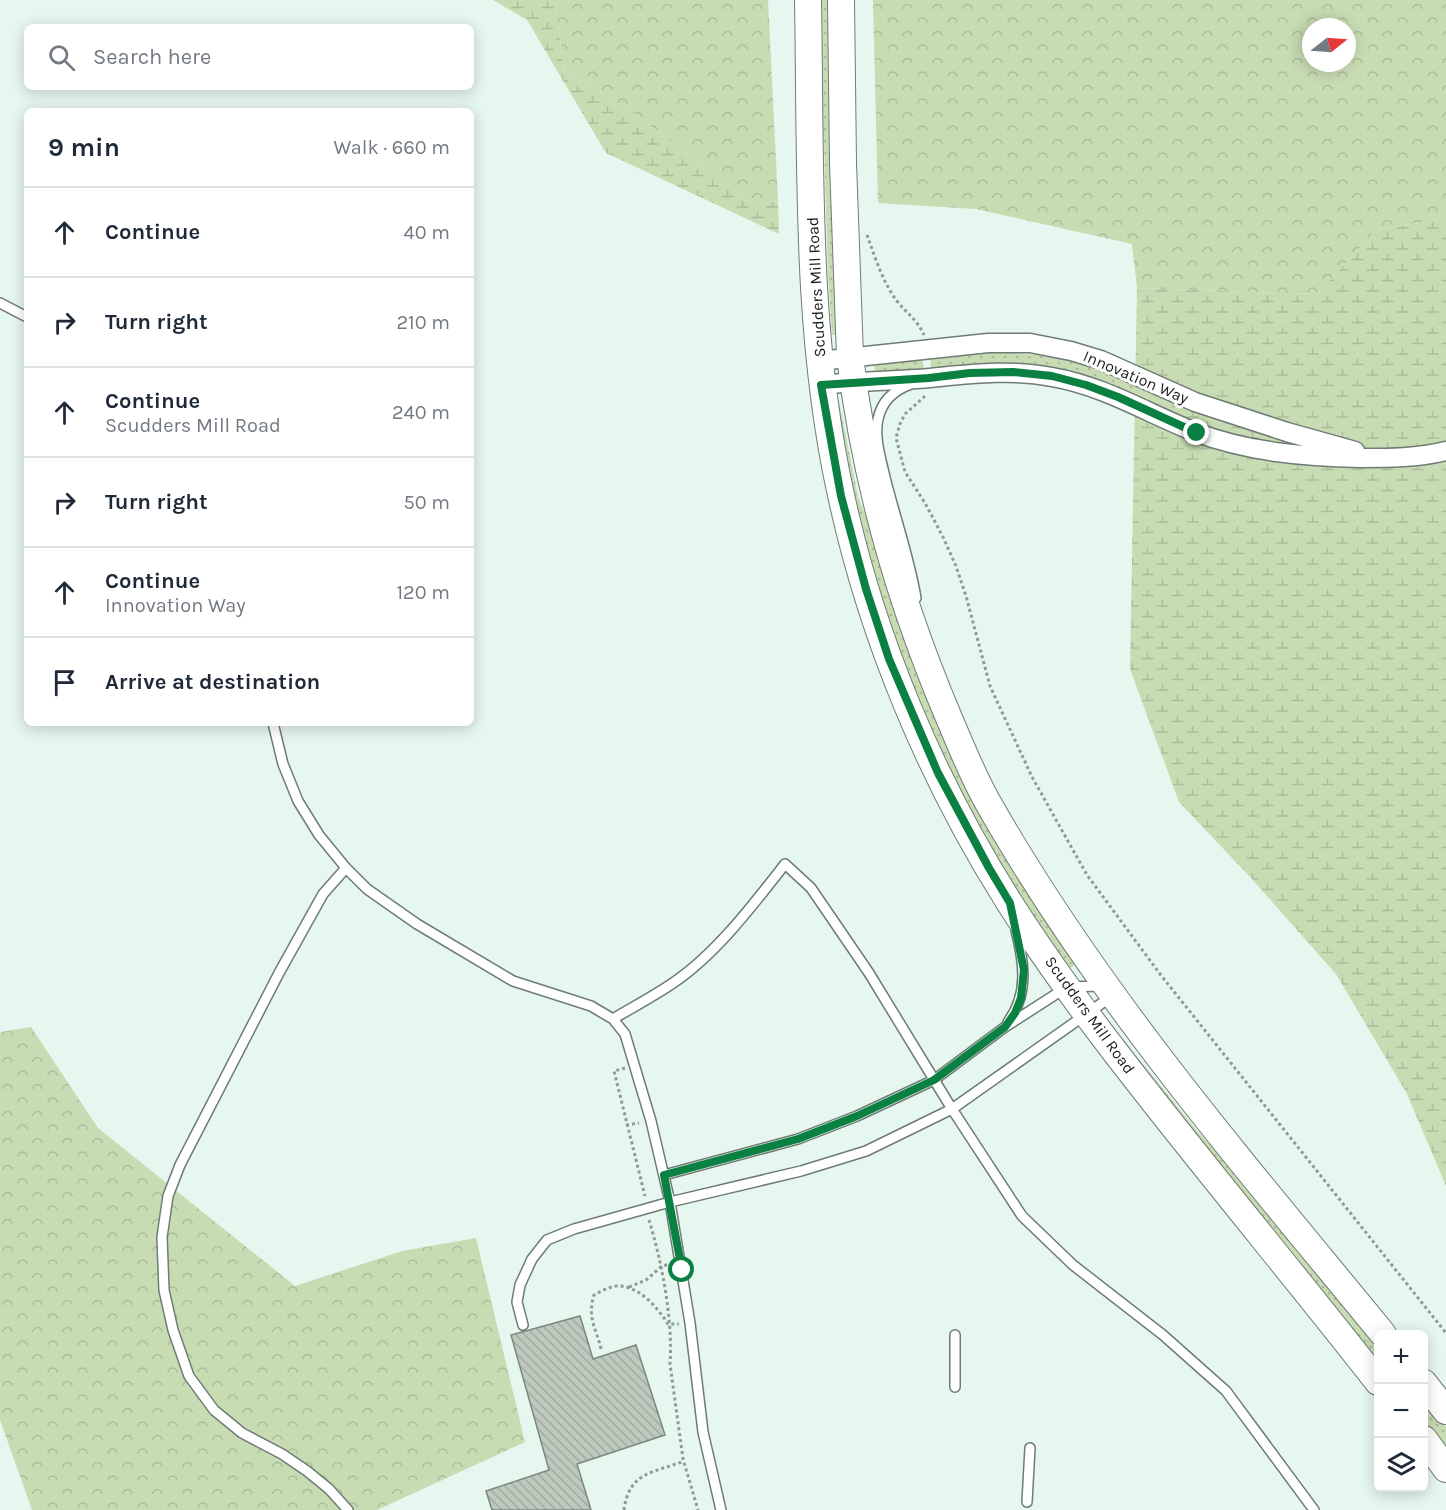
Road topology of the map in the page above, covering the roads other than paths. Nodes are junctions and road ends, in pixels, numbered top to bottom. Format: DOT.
graph roads {
  1 [pos="808,0"];
  2 [pos="841,0"];
  3 [pos="0,303"];
  4 [pos="24,315"];
  5 [pos="852,369"];
  6 [pos="820,373"];
  7 [pos="929,378"];
  8 [pos="1224,411"];
  9 [pos="1215,439"];
  10 [pos="1446,452"];
  11 [pos="1380,458"];
  12 [pos="918,639"];
  13 [pos="274,726"];
  14 [pos="346,868"];
  15 [pos="1010,903"];
  16 [pos="1067,987"];
  17 [pos="1110,991"];
  18 [pos="1086,1014"];
  19 [pos="613,1019"];
  20 [pos="1005,1027"];
  21 [pos="934,1080"];
  22 [pos="952,1109"];
  23 [pos="664,1175"];
  24 [pos="670,1202"];
  25 [pos="523,1325"];
  26 [pos="1379,1330"];
  27 [pos="955,1335"];
  28 [pos="1374,1377"];
  29 [pos="1425,1384"];
  30 [pos="955,1387"];
  31 [pos="1446,1411"];
  32 [pos="1428,1444"];
  33 [pos="1030,1448"];
  34 [pos="1446,1469"];
  35 [pos="1027,1502"];
  36 [pos="348,1510"];
  37 [pos="721,1510"];
  38 [pos="1314,1510"];
  1 -- 6 [label="main road, Scudders Mill Road"];
  2 -- 5 [label="main road, Scudders Mill Road"];
  3 -- 4 [label="lane"];
  5 -- 6 [label="street"];
  5 -- 7 [label="street, Innovation Way"];
  5 -- 8 [label="street, Innovation Way"];
  5 -- 12 [label="main road, Scudders Mill Road"];
  6 -- 15 [label="main road, Scudders Mill Road"];
  7 -- 9 [label="street, Innovation Way"];
  7 -- 12 [label="lane"];
  8 -- 9 [label="street"];
  8 -- 11 [label="street, Innovation Way"];
  9 -- 11 [label="street, Innovation Way"];
  10 -- 11 [label="street, Innovation Way"];
  12 -- 17 [label="main road, Scudders Mill Road"];
  13 -- 14 [label="lane"];
  14 -- 19 [label="lane"];
  14 -- 36 [label="lane"];
  15 -- 16 [label="main road, Scudders Mill Road"];
  15 -- 20 [label="lane"];
  16 -- 17 [label="lane"];
  16 -- 18 [label="main road, Scudders Mill Road"];
  16 -- 20 [label="lane"];
  17 -- 18 [label="lane"];
  17 -- 26 [label="main road, Scudders Mill Road"];
  18 -- 22 [label="lane"];
  18 -- 28 [label="main road, Scudders Mill Road"];
  19 -- 21 [label="lane"];
  19 -- 23 [label="lane"];
  20 -- 21 [label="lane"];
  21 -- 22 [label="lane"];
  21 -- 23 [label="lane"];
  22 -- 24 [label="lane"];
  22 -- 38 [label="lane"];
  23 -- 24 [label="lane"];
  24 -- 25 [label="lane"];
  24 -- 37 [label="lane"];
  27 -- 30 [label="lane"];
  29 -- 31 [label="main road"];
  32 -- 34 [label="main road"];
  33 -- 35 [label="lane"];
}
